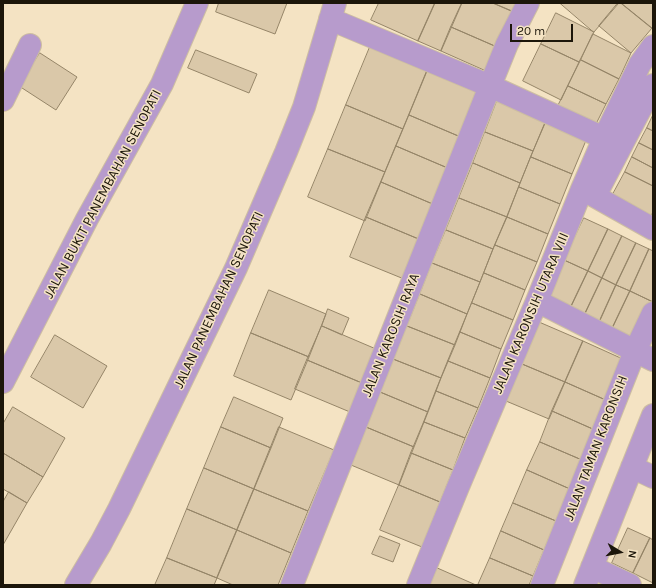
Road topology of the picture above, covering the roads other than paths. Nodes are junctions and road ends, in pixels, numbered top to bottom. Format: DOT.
graph roads {
  1 [pos="197,3"];
  2 [pos="528,3"];
  3 [pos="332,11"];
  4 [pos="30,45"];
  5 [pos="653,46"];
  6 [pos="653,85"];
  7 [pos="490,86"];
  8 [pos="3,100"];
  9 [pos="604,138"];
  10 [pos="588,192"];
  11 [pos="653,229"];
  12 [pos="537,301"];
  13 [pos="653,313"];
  14 [pos="644,355"];
  15 [pos="3,382"];
  16 [pos="653,415"];
  17 [pos="632,467"];
  18 [pos="653,477"];
  19 [pos="588,576"];
  20 [pos="76,585"];
  21 [pos="292,585"];
  22 [pos="418,585"];
  23 [pos="542,585"];
  24 [pos="630,585"];
  1 -- 15 [label="street, JALAN BUKIT PANEMBAHAN SENOPATI"];
  2 -- 7 [label="street, JALAN KAROSIH RAYA"];
  3 -- 7 [label="street"];
  3 -- 20 [label="street, JALAN PANEMBAHAN SENOPATI"];
  4 -- 8 [label="street"];
  5 -- 9 [label="street, JALAN KARONSIH UTARA VIII"];
  6 -- 10 [label="street"];
  7 -- 9 [label="street"];
  7 -- 21 [label="street, JALAN KAROSIH RAYA"];
  9 -- 10 [label="street, JALAN KARONSIH UTARA VIII"];
  10 -- 11 [label="street"];
  10 -- 12 [label="street, JALAN KARONSIH UTARA VIII"];
  12 -- 14 [label="street"];
  12 -- 22 [label="street, JALAN KARONSIH UTARA VIII"];
  13 -- 14 [label="street, JALAN TAMAN KARONSIH"];
  14 -- 23 [label="street, JALAN TAMAN KARONSIH"];
  16 -- 17 [label="street"];
  17 -- 18 [label="street"];
  17 -- 19 [label="street"];
  19 -- 24 [label="street"];
}
